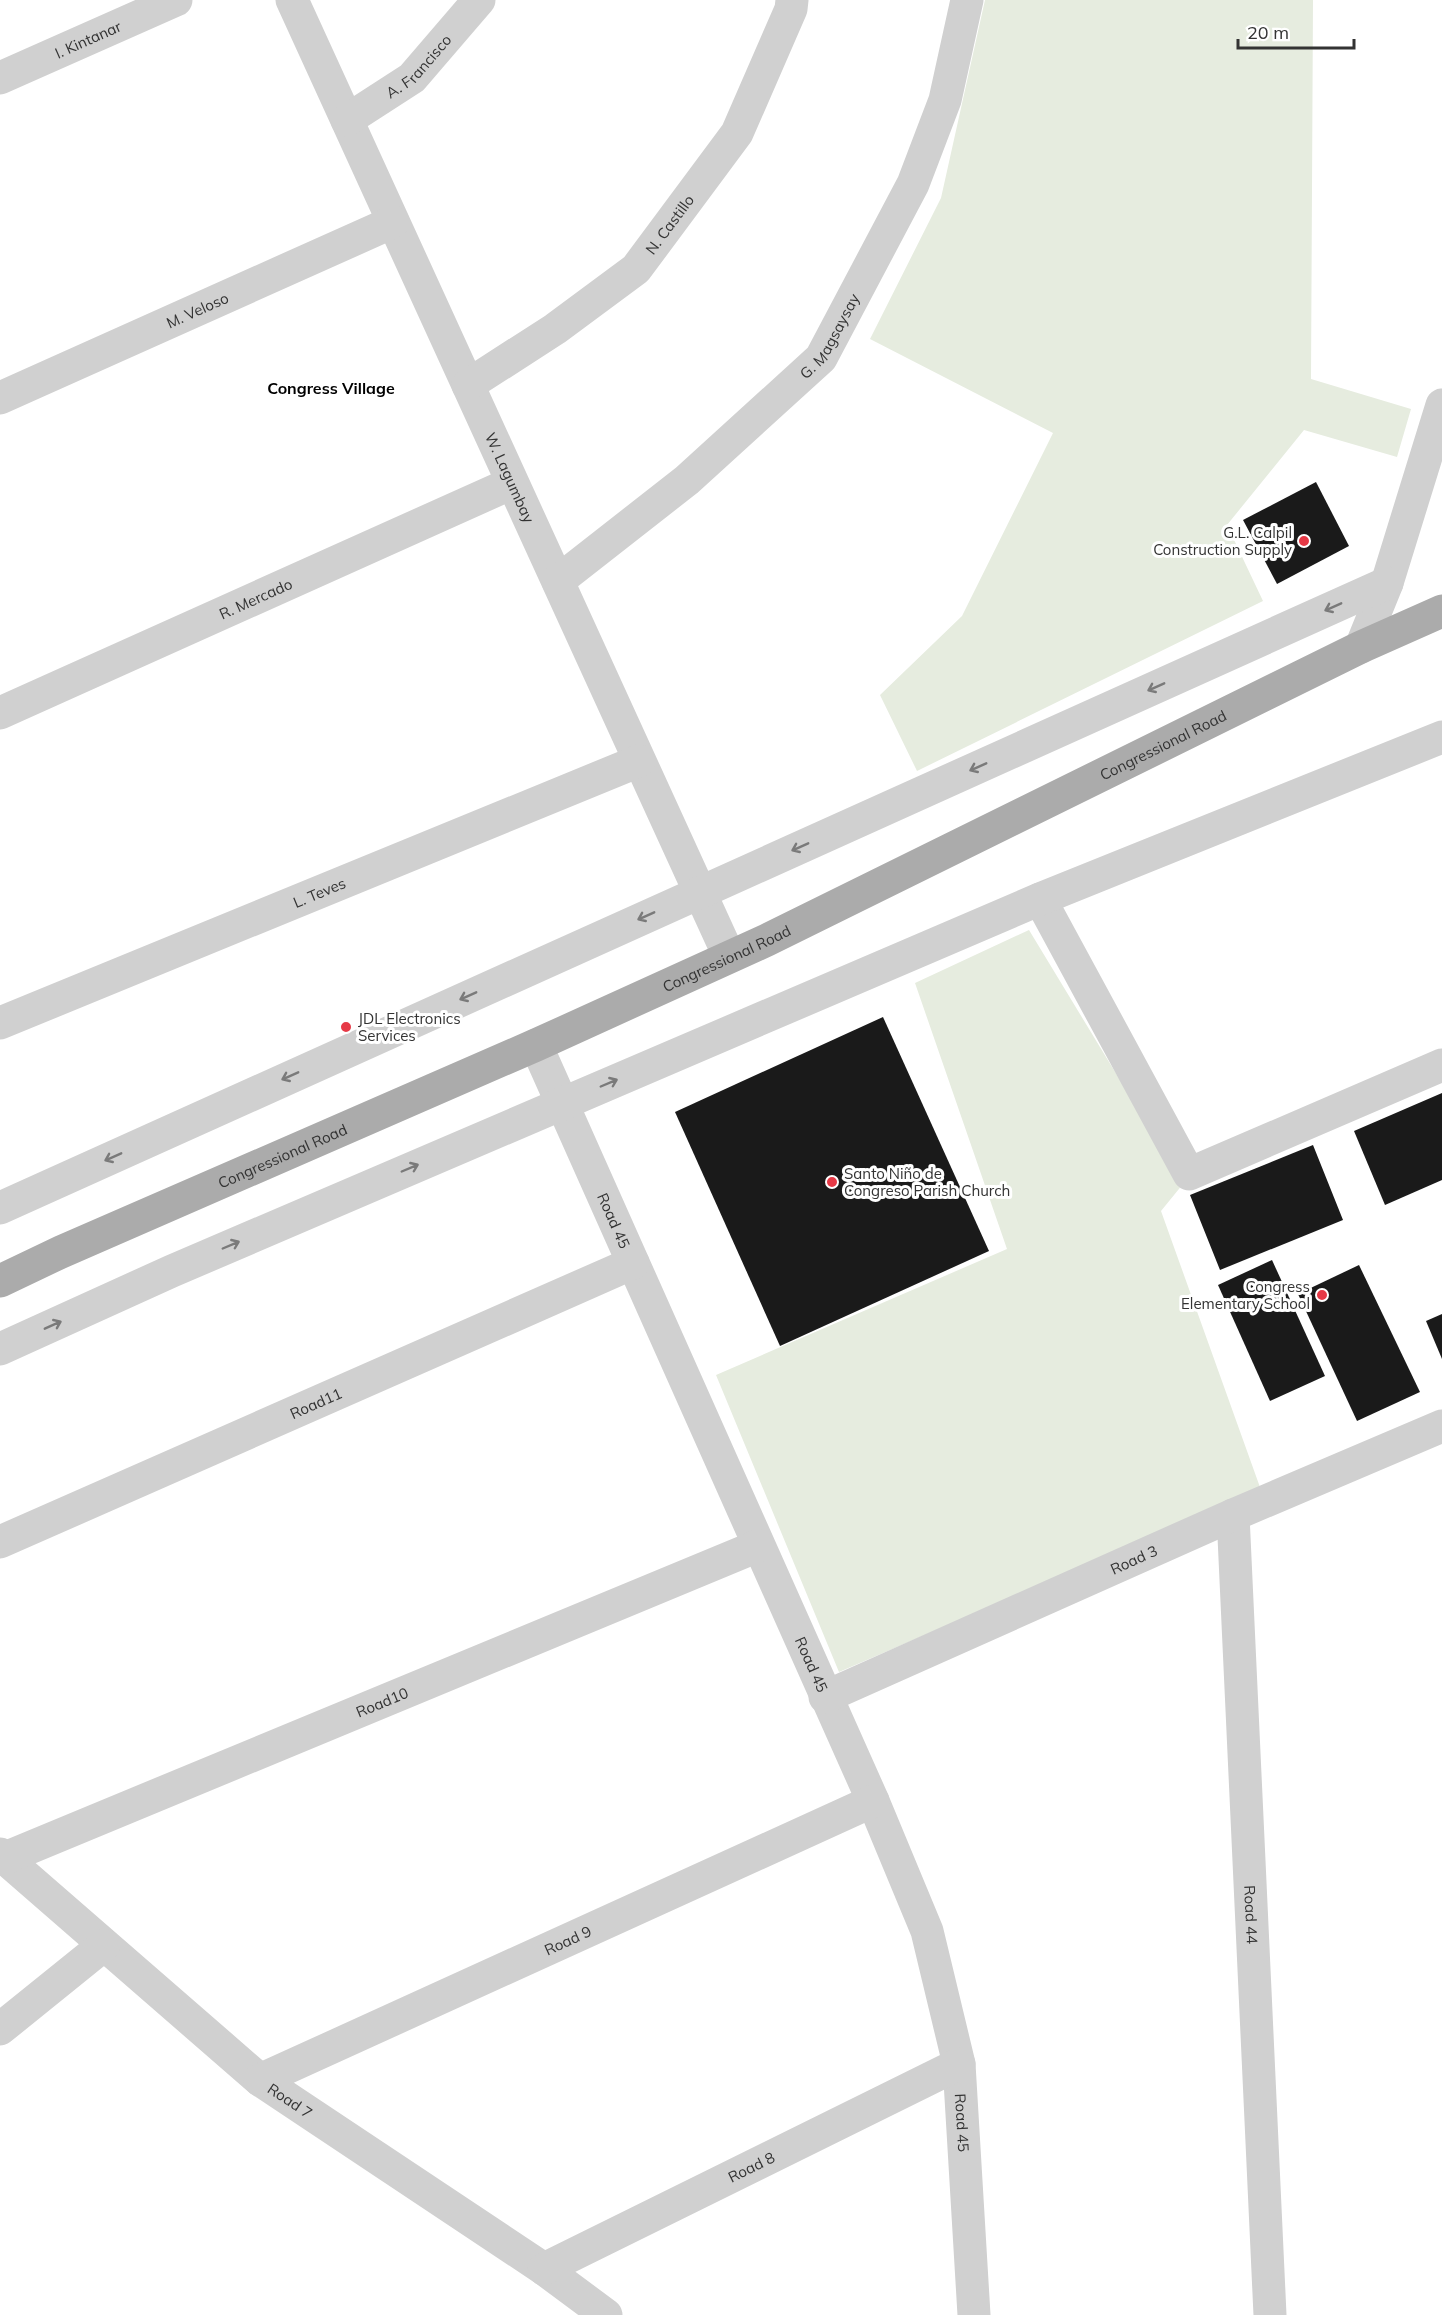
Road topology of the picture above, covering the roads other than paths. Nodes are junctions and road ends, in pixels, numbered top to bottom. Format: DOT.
graph roads {
  1 [pos="176,0"];
  2 [pos="292,0"];
  3 [pos="479,0"];
  4 [pos="792,0"];
  5 [pos="967,0"];
  6 [pos="0,78"];
  7 [pos="347,120"];
  8 [pos="393,222"];
  9 [pos="468,385"];
  10 [pos="0,398"];
  11 [pos="1442,405"];
  12 [pos="512,483"];
  13 [pos="558,581"];
  14 [pos="1387,583"];
  15 [pos="1442,611"];
  16 [pos="1361,647"];
  17 [pos="0,713"];
  18 [pos="1442,737"];
  19 [pos="639,761"];
  20 [pos="699,891"];
  21 [pos="1040,899"];
  22 [pos="729,956"];
  23 [pos="0,1023"];
  24 [pos="536,1045"];
  25 [pos="1442,1065"];
  26 [pos="562,1103"];
  27 [pos="0,1208"];
  28 [pos="633,1263"];
  29 [pos="0,1281"];
  30 [pos="0,1349"];
  31 [pos="1442,1426"];
  32 [pos="1233,1515"];
  33 [pos="0,1542"];
  34 [pos="758,1546"];
  35 [pos="825,1697"];
  36 [pos="873,1801"];
  37 [pos="3,1856"];
  38 [pos="104,1945"];
  39 [pos="0,2029"];
  40 [pos="959,2064"];
  41 [pos="260,2080"];
  42 [pos="544,2270"];
  43 [pos="606,2315"];
  44 [pos="974,2315"];
  45 [pos="1270,2315"];
  1 -- 6 [label="street, I. Kintanar"];
  2 -- 7 [label="street, W. Lagumbay"];
  3 -- 7 [label="street, A. Francisco"];
  4 -- 9 [label="street, N. Castillo"];
  5 -- 13 [label="street, G. Magsaysay"];
  7 -- 8 [label="street, W. Lagumbay"];
  8 -- 9 [label="street, W. Lagumbay"];
  8 -- 10 [label="street, M. Veloso"];
  9 -- 12 [label="street, W. Lagumbay"];
  11 -- 14 [label="street"];
  12 -- 13 [label="street, W. Lagumbay"];
  12 -- 17 [label="street, R. Mercado"];
  13 -- 19 [label="street, W. Lagumbay"];
  14 -- 16 [label="street"];
  14 -- 20 [label="street, one-way"];
  15 -- 16 [label="main road, Congressional Road"];
  16 -- 22 [label="main road, Congressional Road"];
  18 -- 21 [label="street"];
  19 -- 20 [label="street, W. Lagumbay"];
  19 -- 23 [label="street, L. Teves"];
  20 -- 22 [label="street, W. Lagumbay"];
  20 -- 27 [label="street, one-way"];
  21 -- 25 [label="street"];
  26 -- 21 [label="street, one-way"];
  22 -- 24 [label="main road, Congressional Road"];
  24 -- 26 [label="street, Road 45"];
  24 -- 29 [label="main road, Congressional Road"];
  26 -- 28 [label="street, Road 45"];
  30 -- 26 [label="street, one-way"];
  28 -- 33 [label="street, Road11"];
  28 -- 34 [label="street, Road 45"];
  31 -- 32 [label="street, Road 3"];
  32 -- 35 [label="street, Road 3"];
  32 -- 45 [label="street, Road 44"];
  34 -- 35 [label="street, Road 45"];
  34 -- 37 [label="street, Road10"];
  35 -- 36 [label="street, Road 45"];
  36 -- 40 [label="street, Road 45"];
  36 -- 41 [label="street, Road 9"];
  37 -- 38 [label="street, Road 7"];
  38 -- 39 [label="street"];
  38 -- 41 [label="street, Road 7"];
  40 -- 42 [label="street, Road 8"];
  40 -- 44 [label="street, Road 45"];
  41 -- 42 [label="street, Road 7"];
  42 -- 43 [label="street, Road 7"];
}
